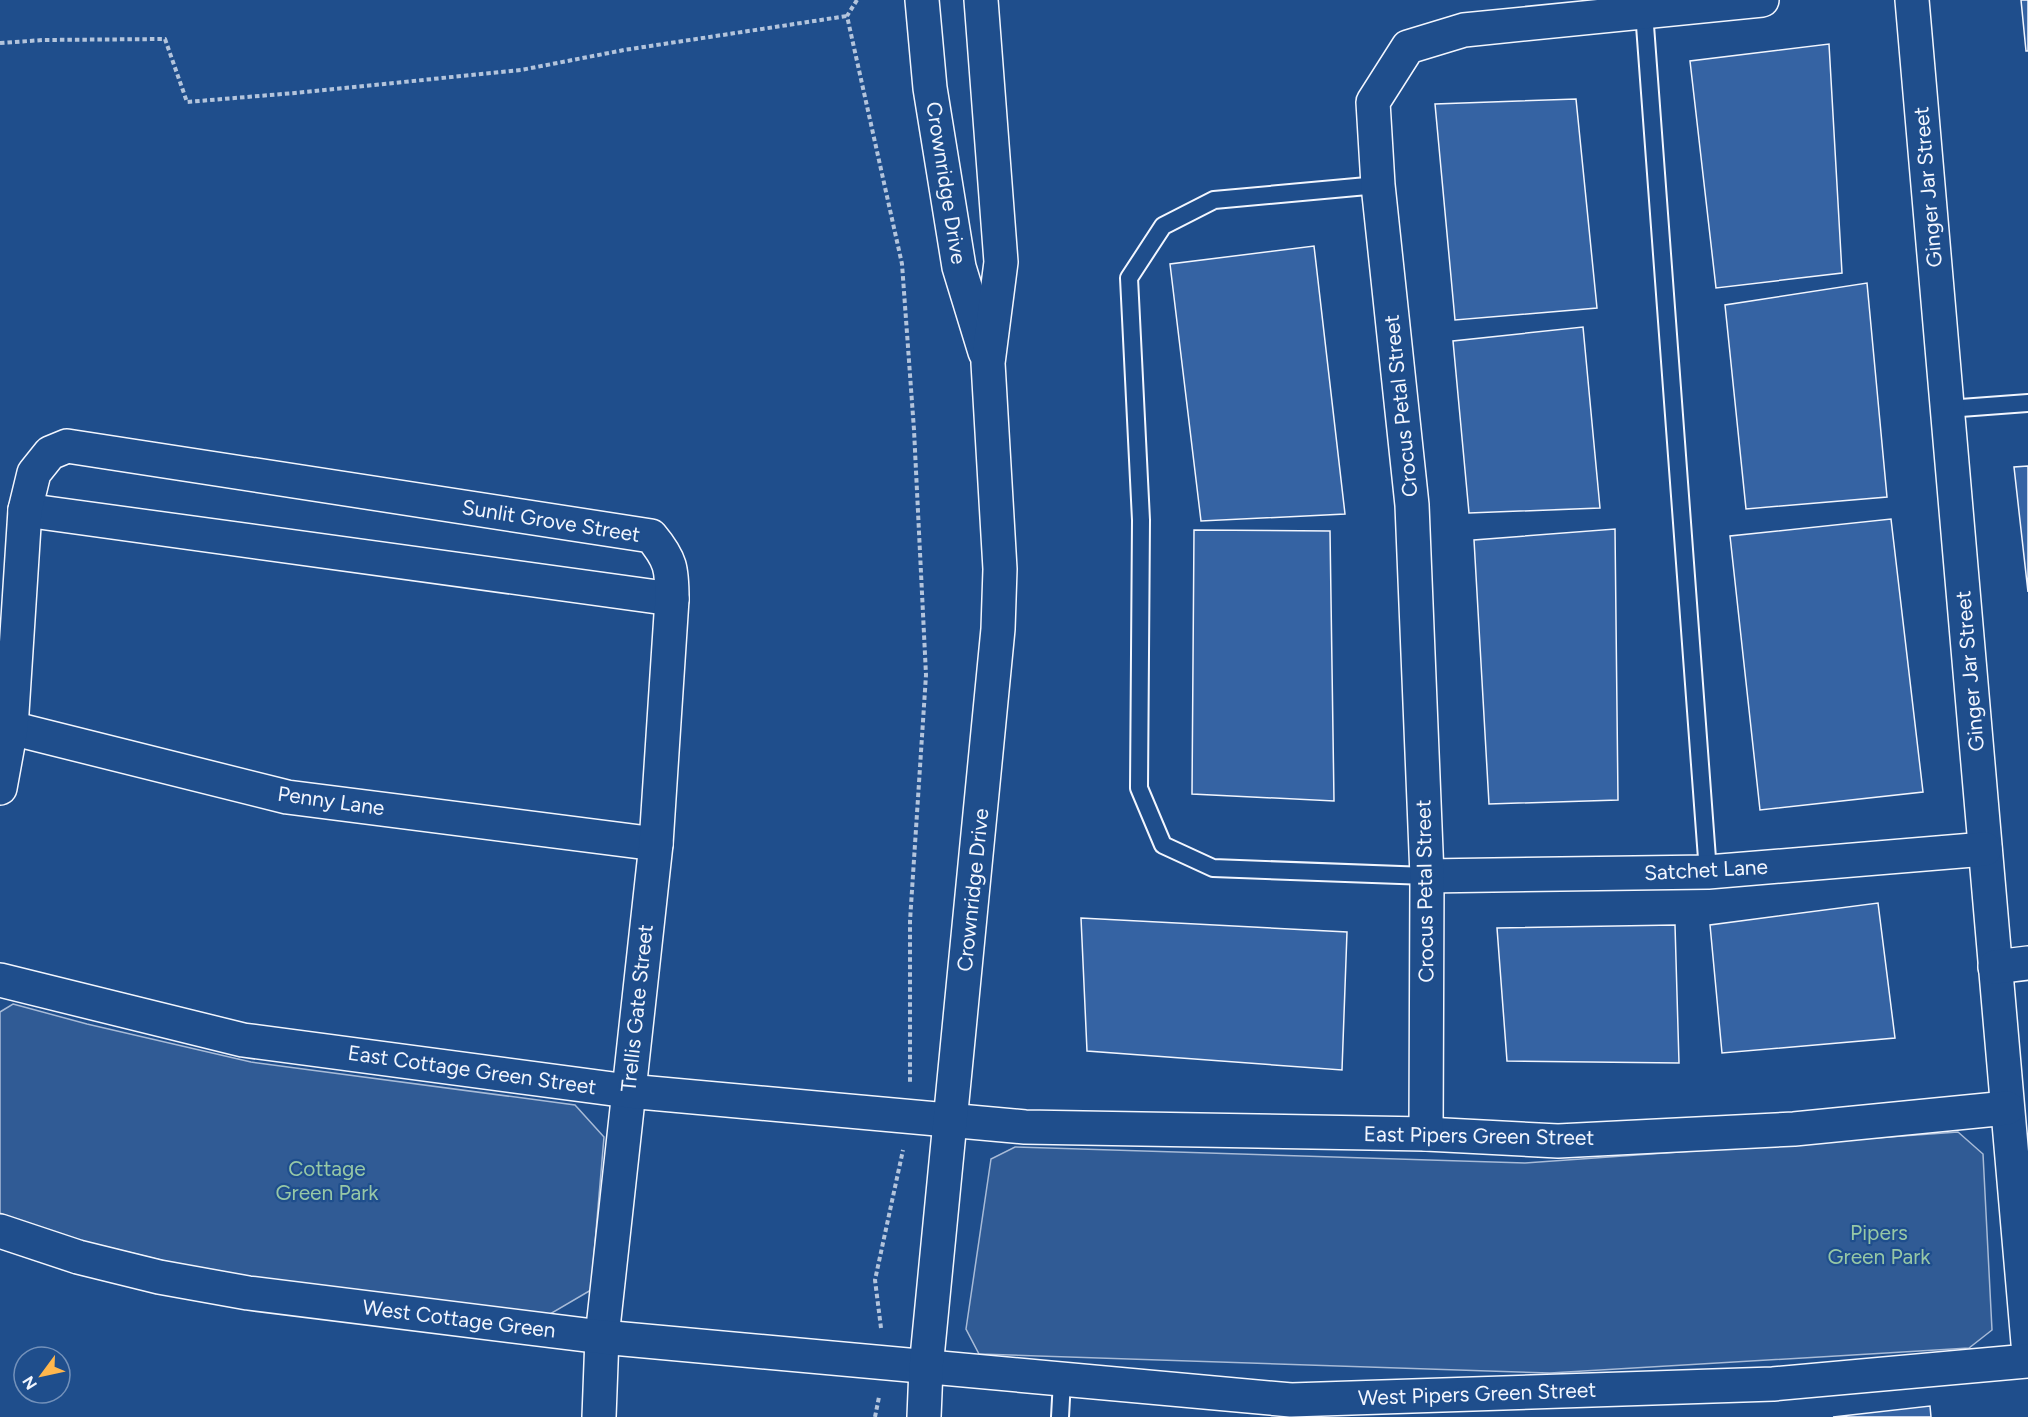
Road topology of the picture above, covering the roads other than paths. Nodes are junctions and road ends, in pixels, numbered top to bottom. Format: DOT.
graph roads {
  1 [pos="922,0"];
  2 [pos="981,0"];
  3 [pos="1762,0"];
  4 [pos="1912,0"];
  5 [pos="1644,12"];
  6 [pos="1378,185"];
  7 [pos="988,363"];
  8 [pos="2028,403"];
  9 [pos="1947,409"];
  10 [pos="25,510"];
  11 [pos="672,599"];
  12 [pos="11,728"];
  13 [pos="0,788"];
  14 [pos="656,844"];
  15 [pos="1985,849"];
  16 [pos="1708,872"];
  17 [pos="1427,876"];
  18 [pos="2028,963"];
  19 [pos="1995,967"];
  20 [pos="0,980"];
  21 [pos="628,1091"];
  22 [pos="2007,1108"];
  23 [pos="950,1119"];
  24 [pos="1426,1134"];
  25 [pos="0,1231"];
  26 [pos="602,1337"];
  27 [pos="2028,1343"];
  28 [pos="2028,1361"];
  29 [pos="926,1368"];
  30 [pos="1062,1380"];
  31 [pos="599,1417"];
  32 [pos="924,1417"];
  33 [pos="1060,1417"];
  1 -- 7 [label="street, Crownridge Drive"];
  2 -- 7 [label="street, Crownridge Drive"];
  3 -- 5 [label="street, Crocus Petal Street"];
  4 -- 9 [label="street, Ginger Jar Street"];
  5 -- 6 [label="street, Crocus Petal Street"];
  5 -- 16 [label="lane"];
  6 -- 17 [label="street, Crocus Petal Street"];
  6 -- 17 [label="lane"];
  7 -- 23 [label="street, Crownridge Drive"];
  8 -- 9 [label="lane"];
  9 -- 15 [label="street, Ginger Jar Street"];
  10 -- 11 [label="street"];
  10 -- 11 [label="street, Sunlit Grove Street"];
  10 -- 12 [label="street, Sunlit Grove Street"];
  11 -- 14 [label="street, Trellis Gate Street"];
  12 -- 13 [label="street, Sunlit Grove Street"];
  12 -- 14 [label="street, Penny Lane"];
  14 -- 21 [label="street, Trellis Gate Street"];
  15 -- 16 [label="street, Satchet Lane"];
  15 -- 19 [label="street, Ginger Jar Street"];
  16 -- 17 [label="street, Satchet Lane"];
  17 -- 24 [label="street, Crocus Petal Street"];
  18 -- 19 [label="street"];
  19 -- 22 [label="street, Ginger Jar Street"];
  20 -- 21 [label="street, East Cottage Green Street"];
  21 -- 23 [label="street, East Cottage Green Street"];
  21 -- 26 [label="street, Trellis Gate Street"];
  22 -- 24 [label="street, East Pipers Green Street"];
  22 -- 27 [label="street, Ginger Jar Street"];
  23 -- 24 [label="street, East Pipers Green Street"];
  23 -- 29 [label="street, Crownridge Drive"];
  25 -- 26 [label="street, West Cottage Green"];
  26 -- 29 [label="street, West Cottage Green"];
  26 -- 31 [label="street, Trellis Gate Street"];
  28 -- 30 [label="street, West Pipers Green Street"];
  29 -- 30 [label="street, West Pipers Green Street"];
  29 -- 32 [label="street, Crownridge Drive"];
  30 -- 33 [label="lane"];
}
